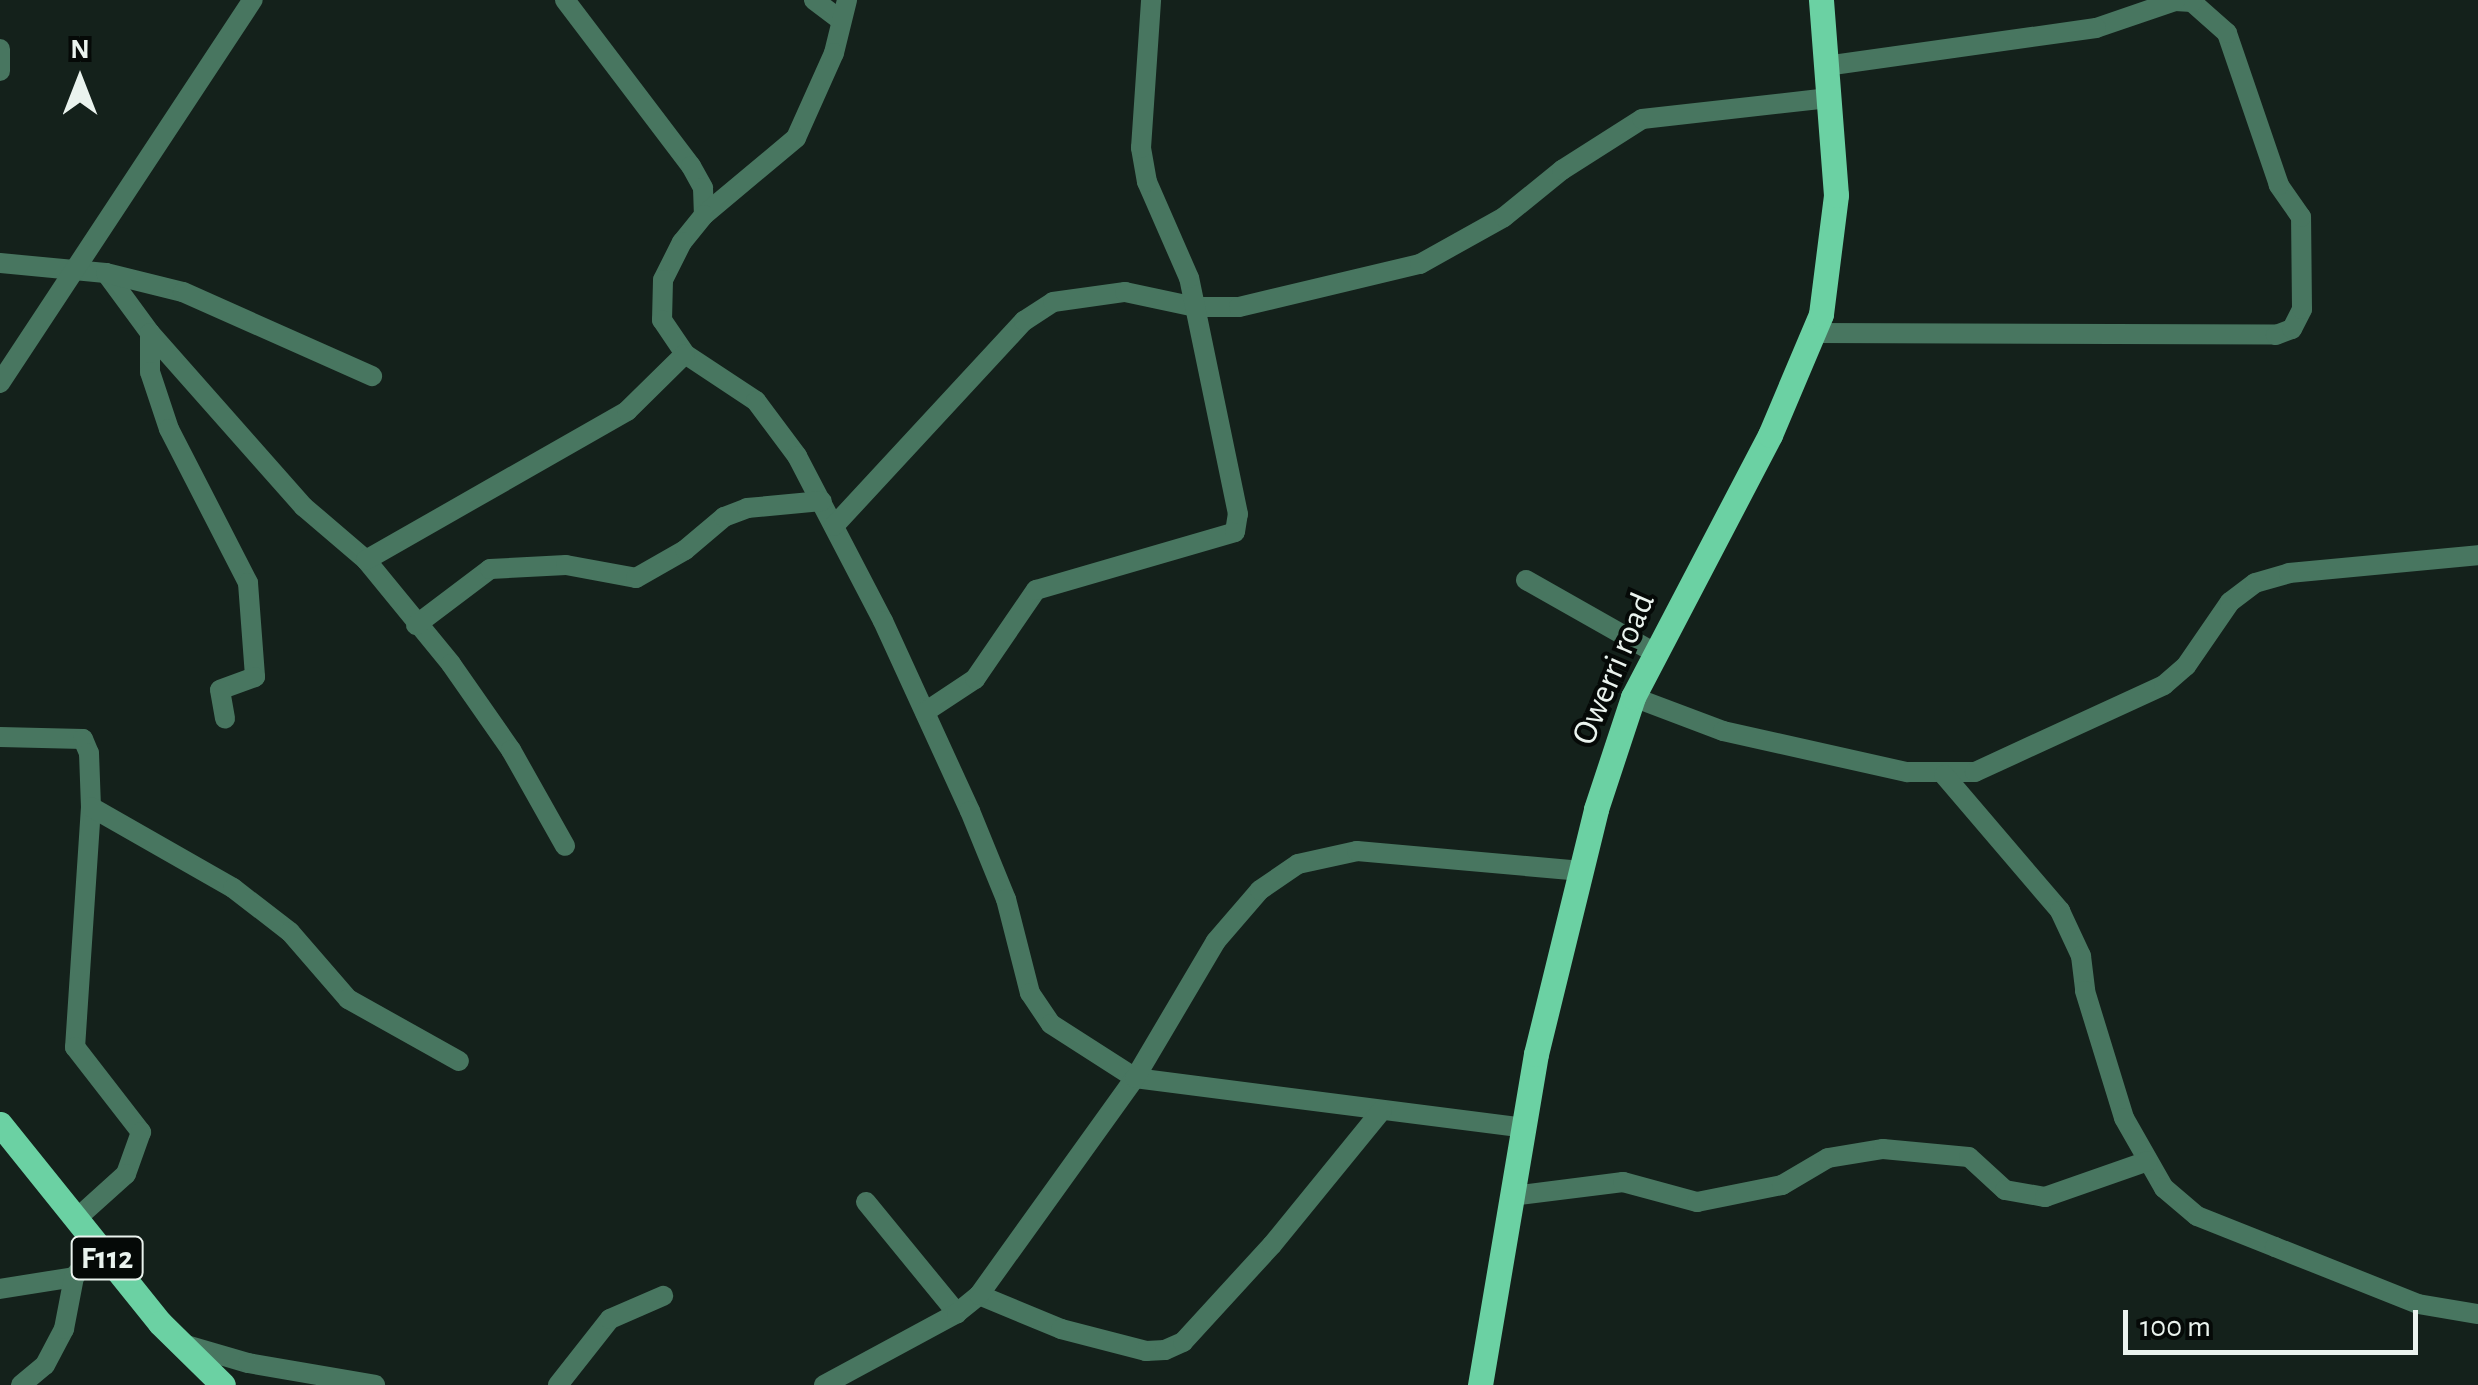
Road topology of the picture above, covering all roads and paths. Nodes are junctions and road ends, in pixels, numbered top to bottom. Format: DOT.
graph roads {
  1 [pos="253,0"];
  2 [pos="565,0"];
  3 [pos="814,0"];
  4 [pos="1151,0"];
  5 [pos="1821,0"];
  6 [pos="2192,1"];
  7 [pos="844,10"];
  8 [pos="0,49"];
  9 [pos="1826,66"];
  10 [pos="0,70"];
  11 [pos="1828,98"];
  12 [pos="704,215"];
  13 [pos="0,263"];
  14 [pos="106,273"];
  15 [pos="70,274"];
  16 [pos="1196,308"];
  17 [pos="150,333"];
  18 [pos="1814,334"];
  19 [pos="685,354"];
  20 [pos="372,376"];
  21 [pos="0,383"];
  22 [pos="822,501"];
  23 [pos="834,526"];
  24 [pos="2478,555"];
  25 [pos="366,560"];
  26 [pos="1526,580"];
  27 [pos="416,625"];
  28 [pos="1655,653"];
  29 [pos="1634,696"];
  30 [pos="925,712"];
  31 [pos="225,719"];
  32 [pos="0,737"];
  33 [pos="1944,775"];
  34 [pos="91,807"];
  35 [pos="565,846"];
  36 [pos="1579,871"];
  37 [pos="459,1061"];
  38 [pos="1134,1078"];
  39 [pos="1382,1110"];
  40 [pos="0,1124"];
  41 [pos="1523,1128"];
  42 [pos="2148,1161"];
  43 [pos="1512,1196"];
  44 [pos="866,1202"];
  45 [pos="76,1219"];
  46 [pos="98,1248"];
  47 [pos="74,1277"];
  48 [pos="0,1289"];
  49 [pos="978,1295"];
  50 [pos="663,1296"];
  51 [pos="957,1313"];
  52 [pos="2478,1314"];
  53 [pos="181,1344"];
  54 [pos="21,1385"];
  55 [pos="223,1385"];
  56 [pos="375,1385"];
  57 [pos="558,1385"];
  58 [pos="824,1385"];
  59 [pos="1480,1385"];
  1 -- 15 [label="street"];
  2 -- 12 [label="street"];
  3 -- 7 [label="street"];
  4 -- 16 [label="street"];
  5 -- 9 [label="main road, Owerri road"];
  6 -- 9 [label="street"];
  6 -- 18 [label="street"];
  7 -- 12 [label="street"];
  8 -- 10 [label="street"];
  9 -- 11 [label="main road, Owerri road"];
  11 -- 16 [label="street"];
  11 -- 18 [label="main road, Owerri road"];
  12 -- 19 [label="street"];
  13 -- 15 [label="street"];
  14 -- 15 [label="street"];
  14 -- 17 [label="street"];
  14 -- 20 [label="street"];
  15 -- 21 [label="street"];
  16 -- 23 [label="street"];
  16 -- 30 [label="street"];
  17 -- 25 [label="street"];
  17 -- 31 [label="street"];
  18 -- 28 [label="main road, Owerri road"];
  19 -- 22 [label="street"];
  19 -- 25 [label="street"];
  22 -- 23 [label="street"];
  22 -- 27 [label="street"];
  23 -- 30 [label="street"];
  24 -- 33 [label="street"];
  25 -- 27 [label="street"];
  26 -- 28 [label="street"];
  27 -- 35 [label="street"];
  28 -- 29 [label="main road, Owerri road"];
  29 -- 33 [label="street"];
  29 -- 36 [label="main road, Owerri road"];
  30 -- 38 [label="street"];
  32 -- 34 [label="street"];
  33 -- 42 [label="street"];
  34 -- 37 [label="street"];
  34 -- 45 [label="street"];
  36 -- 38 [label="street"];
  36 -- 41 [label="main road, Owerri road"];
  38 -- 39 [label="street"];
  38 -- 49 [label="street"];
  39 -- 41 [label="street"];
  39 -- 49 [label="street"];
  40 -- 45 [label="main road, F112"];
  41 -- 43 [label="main road, Owerri road"];
  42 -- 43 [label="street"];
  42 -- 52 [label="street"];
  43 -- 59 [label="main road, Owerri road"];
  44 -- 51 [label="street"];
  45 -- 46 [label="main road, F112"];
  46 -- 47 [label="street"];
  46 -- 53 [label="main road, F112"];
  47 -- 48 [label="street"];
  47 -- 54 [label="street"];
  49 -- 51 [label="street"];
  50 -- 57 [label="street"];
  51 -- 58 [label="street"];
  53 -- 55 [label="main road, F112"];
  53 -- 56 [label="street"];
}
